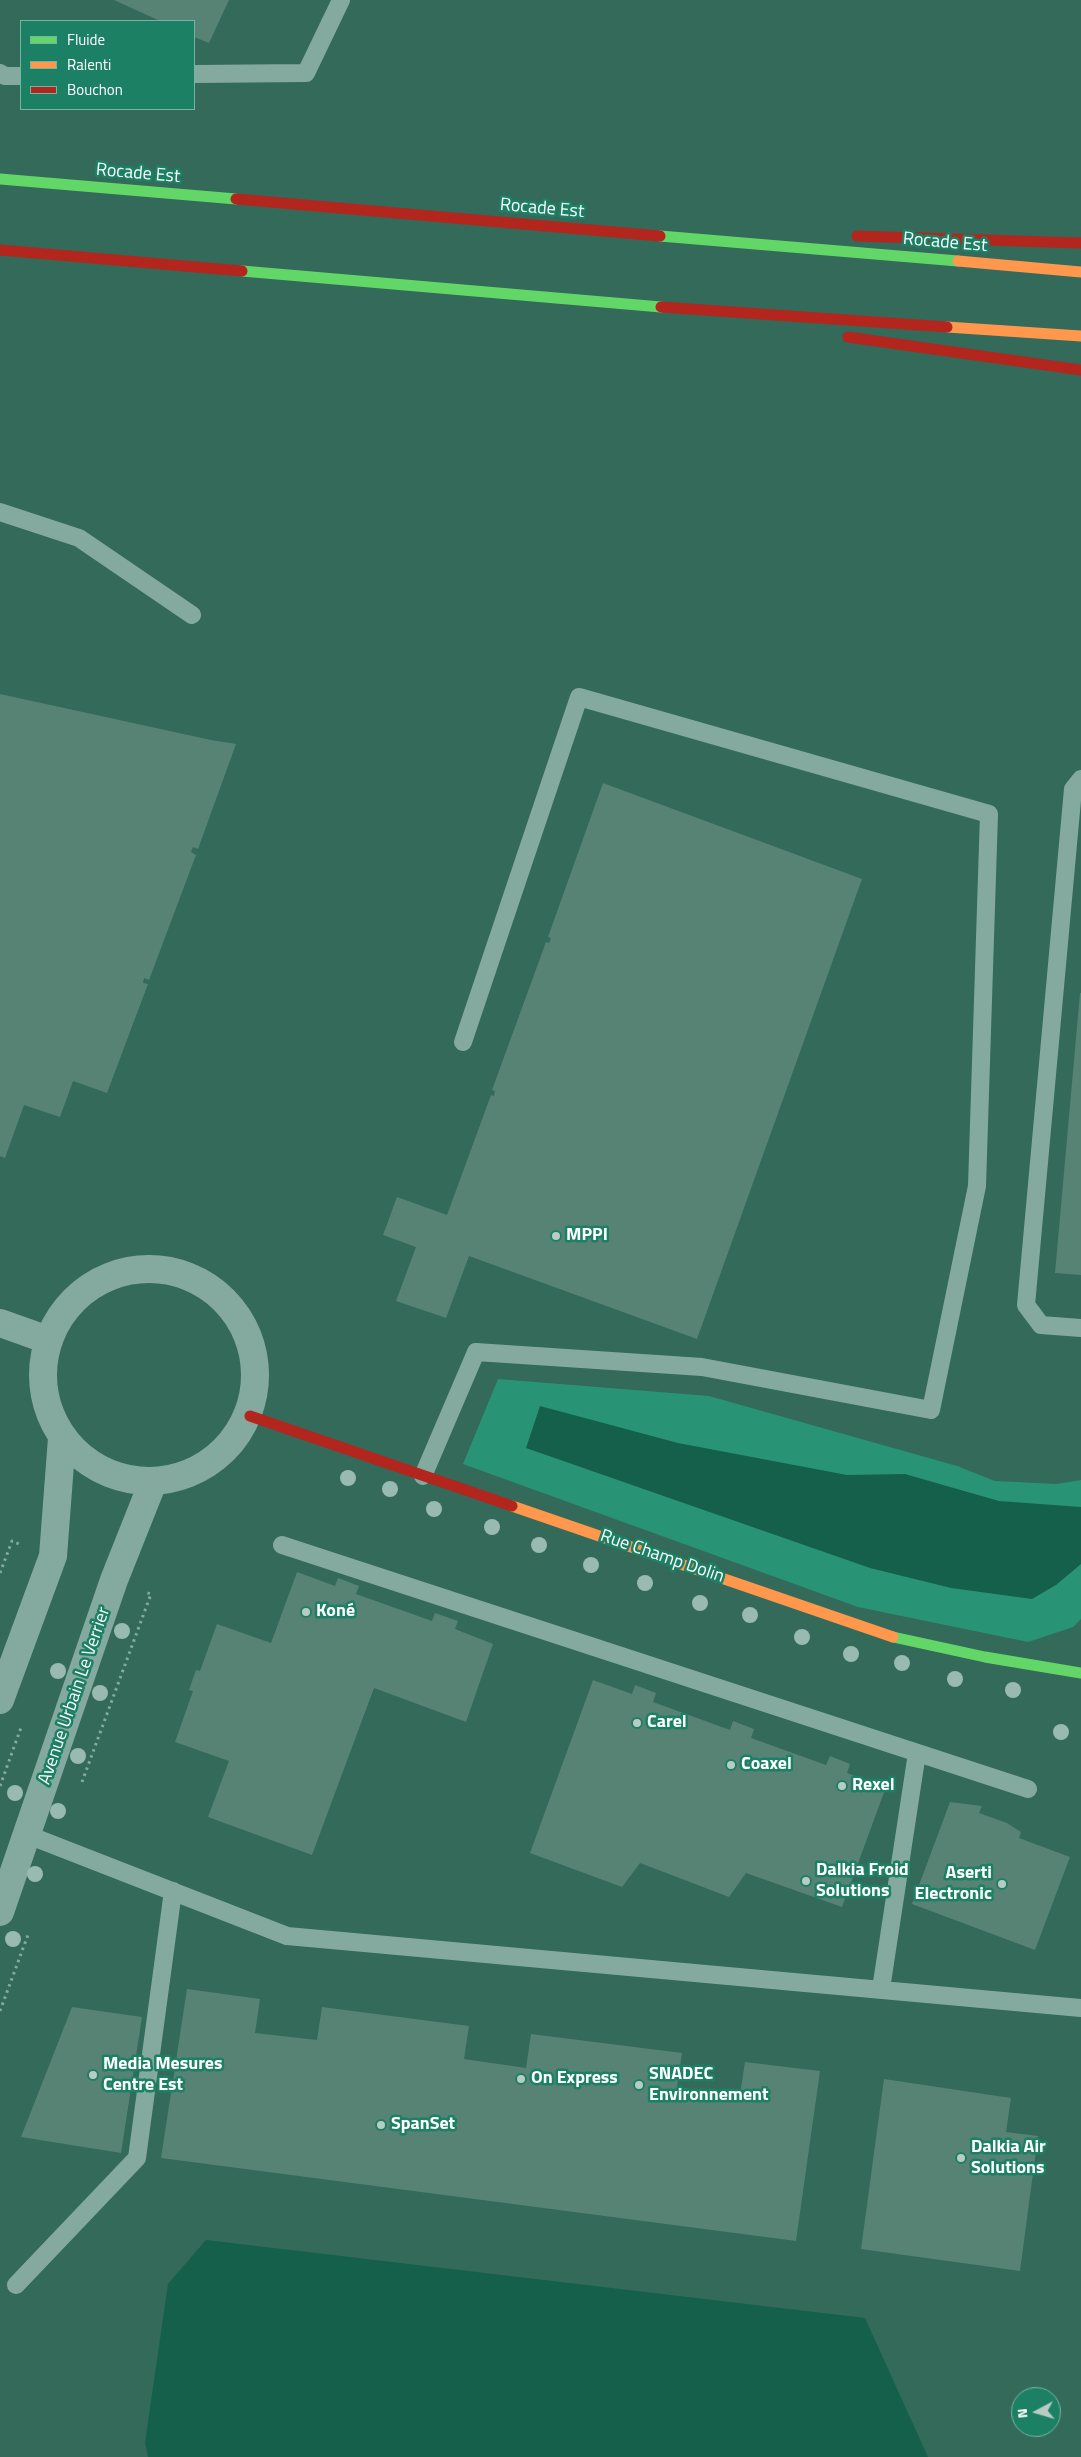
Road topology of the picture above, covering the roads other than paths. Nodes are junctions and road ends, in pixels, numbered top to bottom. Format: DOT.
graph roads {
  1 [pos="341,0"];
  2 [pos="0,73"];
  3 [pos="195,74"];
  4 [pos="20,76"];
  5 [pos="0,179"];
  6 [pos="541,226"];
  7 [pos="767,233"];
  8 [pos="845,236"];
  9 [pos="1081,243"];
  10 [pos="0,250"];
  11 [pos="1081,272"];
  12 [pos="627,305"];
  13 [pos="785,328"];
  14 [pos="834,335"];
  15 [pos="1081,336"];
  16 [pos="1081,370"];
  17 [pos="0,512"];
  18 [pos="192,615"];
  19 [pos="1081,779"];
  20 [pos="463,1042"];
  21 [pos="0,1323"];
  22 [pos="1081,1328"];
  23 [pos="48,1340"];
  24 [pos="250,1416"];
  25 [pos="62,1438"];
  26 [pos="423,1476"];
  27 [pos="153,1482"];
  28 [pos="282,1545"];
  29 [pos="1081,1673"];
  30 [pos="0,1700"];
  31 [pos="918,1753"];
  32 [pos="1028,1789"];
  33 [pos="28,1835"];
  34 [pos="173,1891"];
  35 [pos="0,1912"];
  36 [pos="881,1989"];
  37 [pos="1081,2008"];
  38 [pos="16,2285"];
  1 -- 3 [label="lane"];
  2 -- 4 [label="lane"];
  5 -- 6 [label="main road, Rocade Est"];
  6 -- 7 [label="main road"];
  6 -- 11 [label="main road, Rocade Est"];
  8 -- 9 [label="main road"];
  10 -- 12 [label="main road"];
  12 -- 13 [label="main road"];
  12 -- 15 [label="main road"];
  14 -- 16 [label="main road"];
  17 -- 18 [label="lane"];
  19 -- 22 [label="lane"];
  20 -- 26 [label="lane"];
  21 -- 23 [label="street"];
  23 -- 24 [label="street"];
  23 -- 25 [label="street"];
  24 -- 26 [label="main road, Rue Champ Dolin"];
  24 -- 27 [label="street"];
  25 -- 27 [label="street"];
  25 -- 30 [label="street"];
  26 -- 29 [label="main road, Rue Champ Dolin"];
  27 -- 33 [label="street, Avenue Urbain Le Verrier"];
  28 -- 31 [label="lane"];
  31 -- 32 [label="lane"];
  31 -- 36 [label="lane"];
  33 -- 34 [label="lane"];
  33 -- 35 [label="street, Avenue Urbain Le Verrier"];
  34 -- 36 [label="lane"];
  34 -- 38 [label="lane"];
  36 -- 37 [label="lane"];
}
